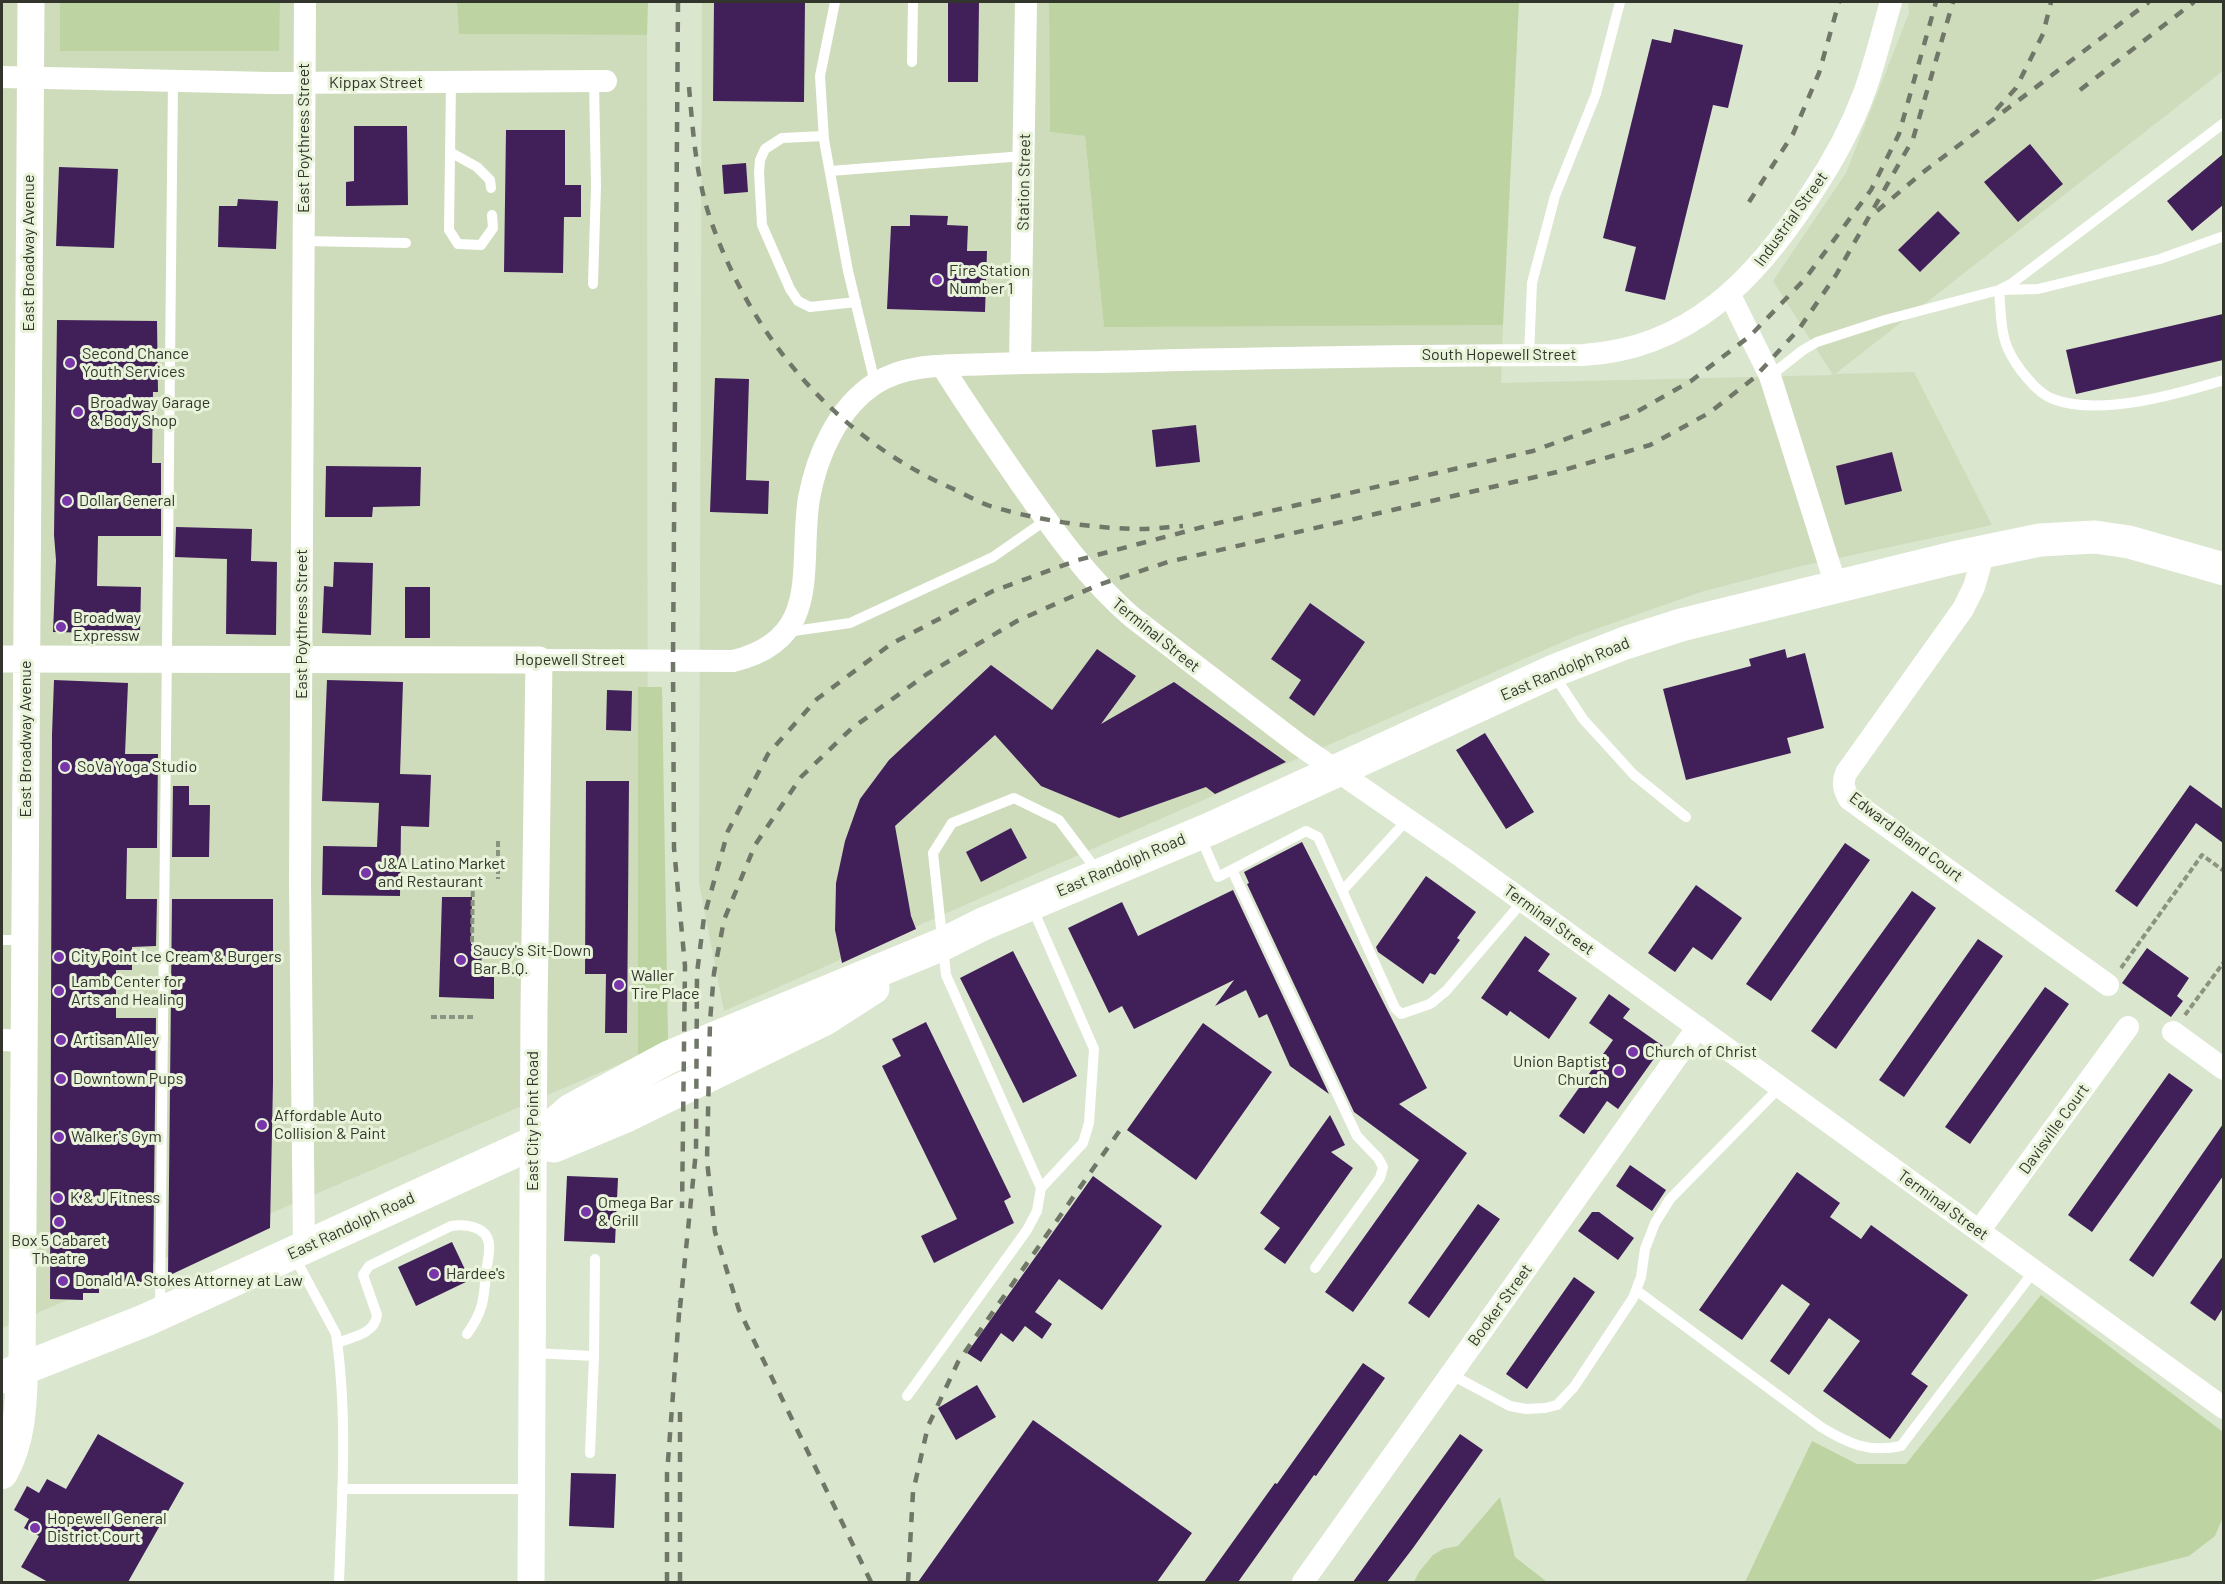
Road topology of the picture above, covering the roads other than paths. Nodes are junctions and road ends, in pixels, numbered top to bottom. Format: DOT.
graph roads {
  1 [pos="31,2"];
  2 [pos="305,2"];
  3 [pos="835,2"];
  4 [pos="913,2"];
  5 [pos="1026,2"];
  6 [pos="1620,2"];
  7 [pos="1891,2"];
  8 [pos="912,62"];
  9 [pos="2,77"];
  10 [pos="30,78"];
  11 [pos="173,81"];
  12 [pos="451,82"];
  13 [pos="600,82"];
  14 [pos="303,83"];
  15 [pos="2223,123"];
  16 [pos="824,136"];
  17 [pos="450,152"];
  18 [pos="1024,156"];
  19 [pos="830,171"];
  20 [pos="491,188"];
  21 [pos="492,215"];
  22 [pos="2223,236"];
  23 [pos="304,241"];
  24 [pos="406,243"];
  25 [pos="593,284"];
  26 [pos="1999,290"];
  27 [pos="1730,295"];
  28 [pos="856,302"];
  29 [pos="1528,355"];
  30 [pos="1020,363"];
  31 [pos="942,366"];
  32 [pos="1770,376"];
  33 [pos="2223,380"];
  34 [pos="875,383"];
  35 [pos="1046,520"];
  36 [pos="1984,552"];
  37 [pos="2223,569"];
  38 [pos="1836,586"];
  39 [pos="786,632"];
  40 [pos="14,659"];
  41 [pos="166,659"];
  42 [pos="302,660"];
  43 [pos="539,660"];
  44 [pos="1552,672"];
  45 [pos="1336,771"];
  46 [pos="1686,817"];
  47 [pos="1407,820"];
  48 [pos="1199,833"];
  49 [pos="1232,870"];
  50 [pos="1100,874"];
  51 [pos="1342,890"];
  52 [pos="1523,901"];
  53 [pos="1030,904"];
  54 [pos="13,940"];
  55 [pos="943,944"];
  56 [pos="2108,985"];
  57 [pos="1698,1027"];
  58 [pos="2128,1027"];
  59 [pos="2173,1032"];
  60 [pos="13,1041"];
  61 [pos="2223,1069"];
  62 [pos="1780,1087"];
  63 [pos="533,1143"];
  64 [pos="1041,1188"];
  65 [pos="1979,1231"];
  66 [pos="298,1250"];
  67 [pos="595,1259"];
  68 [pos="1315,1268"];
  69 [pos="2034,1271"];
  70 [pos="1636,1290"];
  71 [pos="159,1314"];
  72 [pos="467,1334"];
  73 [pos="338,1342"];
  74 [pos="532,1353"];
  75 [pos="594,1356"];
  76 [pos="12,1373"];
  77 [pos="1450,1373"];
  78 [pos="907,1396"];
  79 [pos="2223,1408"];
  80 [pos="590,1454"];
  81 [pos="2,1473"];
  82 [pos="342,1489"];
  83 [pos="531,1490"];
  84 [pos="339,1582"];
  85 [pos="531,1582"];
  86 [pos="1303,1582"];
  1 -- 10 [label="street, East Broadway Avenue"];
  2 -- 14 [label="street, East Poythress Street"];
  3 -- 16 [label="lane"];
  4 -- 8 [label="lane"];
  5 -- 18 [label="street, Station Street"];
  6 -- 29 [label="lane"];
  7 -- 27 [label="street, Industrial Street"];
  9 -- 10 [label="street, Kippax Street"];
  10 -- 11 [label="street, Kippax Street"];
  10 -- 40 [label="street, East Broadway Avenue"];
  11 -- 14 [label="street, Kippax Street"];
  11 -- 41 [label="lane"];
  12 -- 13 [label="street, Kippax Street"];
  12 -- 14 [label="street, Kippax Street"];
  12 -- 17 [label="lane"];
  13 -- 25 [label="lane"];
  14 -- 23 [label="street, East Poythress Street"];
  15 -- 26 [label="lane"];
  16 -- 19 [label="lane"];
  16 -- 28 [label="lane"];
  17 -- 20 [label="lane"];
  17 -- 21 [label="lane"];
  18 -- 19 [label="lane"];
  18 -- 30 [label="street, Station Street"];
  19 -- 28 [label="lane"];
  22 -- 26 [label="lane"];
  23 -- 24 [label="lane"];
  23 -- 42 [label="street, East Poythress Street"];
  26 -- 32 [label="lane"];
  26 -- 33 [label="lane"];
  27 -- 29 [label="street, South Hopewell Street"];
  27 -- 32 [label="street"];
  28 -- 34 [label="lane"];
  29 -- 30 [label="street, South Hopewell Street"];
  30 -- 31 [label="street, South Hopewell Street"];
  31 -- 34 [label="street, Hopewell Street"];
  31 -- 35 [label="street, Terminal Street"];
  32 -- 38 [label="street"];
  34 -- 39 [label="street, Hopewell Street"];
  35 -- 39 [label="lane"];
  35 -- 45 [label="street, Terminal Street"];
  36 -- 37 [label="highway, East Randolph Road"];
  36 -- 38 [label="highway, East Randolph Road"];
  36 -- 56 [label="street, Edward Bland Court"];
  38 -- 44 [label="highway, East Randolph Road"];
  39 -- 43 [label="street, Hopewell Street"];
  40 -- 41 [label="street, Hopewell Street"];
  40 -- 54 [label="street, East Broadway Avenue"];
  41 -- 42 [label="street, Hopewell Street"];
  41 -- 71 [label="lane"];
  42 -- 43 [label="street, Hopewell Street"];
  42 -- 66 [label="street, East Poythress Street"];
  43 -- 63 [label="street, East City Point Road"];
  44 -- 45 [label="highway, East Randolph Road"];
  44 -- 46 [label="lane"];
  45 -- 47 [label="street, Terminal Street"];
  45 -- 48 [label="highway, East Randolph Road"];
  47 -- 51 [label="lane"];
  47 -- 52 [label="street, Terminal Street"];
  48 -- 49 [label="lane"];
  48 -- 50 [label="highway, East Randolph Road"];
  49 -- 51 [label="lane"];
  49 -- 68 [label="lane"];
  50 -- 53 [label="highway, East Randolph Road"];
  50 -- 55 [label="lane"];
  51 -- 52 [label="lane"];
  52 -- 57 [label="street, Terminal Street"];
  53 -- 55 [label="highway, East Randolph Road"];
  53 -- 64 [label="lane"];
  54 -- 60 [label="street, East Broadway Avenue"];
  55 -- 63 [label="highway, East Randolph Road"];
  55 -- 64 [label="lane"];
  57 -- 62 [label="street, Terminal Street"];
  57 -- 77 [label="street, Booker Street"];
  58 -- 65 [label="street, Davisville Court"];
  59 -- 61 [label="street"];
  60 -- 76 [label="street, East Broadway Avenue"];
  62 -- 65 [label="street, Terminal Street"];
  62 -- 70 [label="lane"];
  63 -- 66 [label="highway, East Randolph Road"];
  63 -- 74 [label="street, East City Point Road"];
  64 -- 78 [label="lane"];
  65 -- 69 [label="street, Terminal Street"];
  66 -- 71 [label="highway, East Randolph Road"];
  66 -- 73 [label="lane"];
  67 -- 75 [label="lane"];
  69 -- 70 [label="lane"];
  69 -- 79 [label="street, Terminal Street"];
  70 -- 77 [label="lane"];
  71 -- 76 [label="highway, East Randolph Road"];
  72 -- 73 [label="lane"];
  73 -- 82 [label="lane"];
  74 -- 75 [label="lane"];
  74 -- 83 [label="street, East City Point Road"];
  75 -- 80 [label="lane"];
  76 -- 81 [label="main road, East Broadway Avenue"];
  77 -- 86 [label="street, Booker Street"];
  82 -- 83 [label="lane"];
  82 -- 84 [label="lane"];
  83 -- 85 [label="street, East City Point Road"];
}
